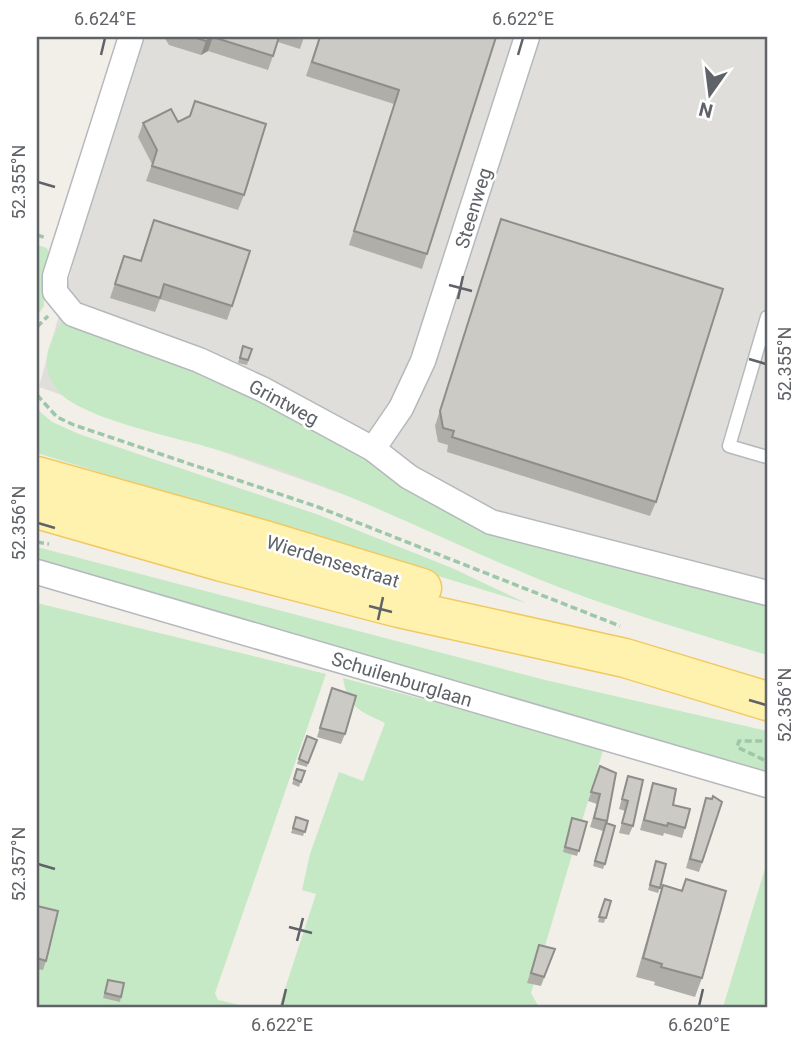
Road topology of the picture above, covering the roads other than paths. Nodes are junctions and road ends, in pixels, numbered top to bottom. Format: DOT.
graph roads {
  1 [pos="131,37"];
  2 [pos="527,37"];
  3 [pos="767,317"];
  4 [pos="373,449"];
  5 [pos="767,457"];
  6 [pos="37,476"];
  7 [pos="37,509"];
  8 [pos="37,572"];
  9 [pos="767,593"];
  10 [pos="627,644"];
  11 [pos="767,701"];
  12 [pos="767,785"];
  1 -- 4 [label="street, Grintweg"];
  2 -- 4 [label="street, Steenweg"];
  3 -- 5 [label="lane"];
  4 -- 9 [label="street, Grintweg"];
  6 -- 10 [label="main road, Wierdensestraat"];
  7 -- 10 [label="main road, Wierdensestraat"];
  8 -- 12 [label="street, Schuilenburglaan"];
  10 -- 11 [label="main road, Wierdensestraat"];
}
